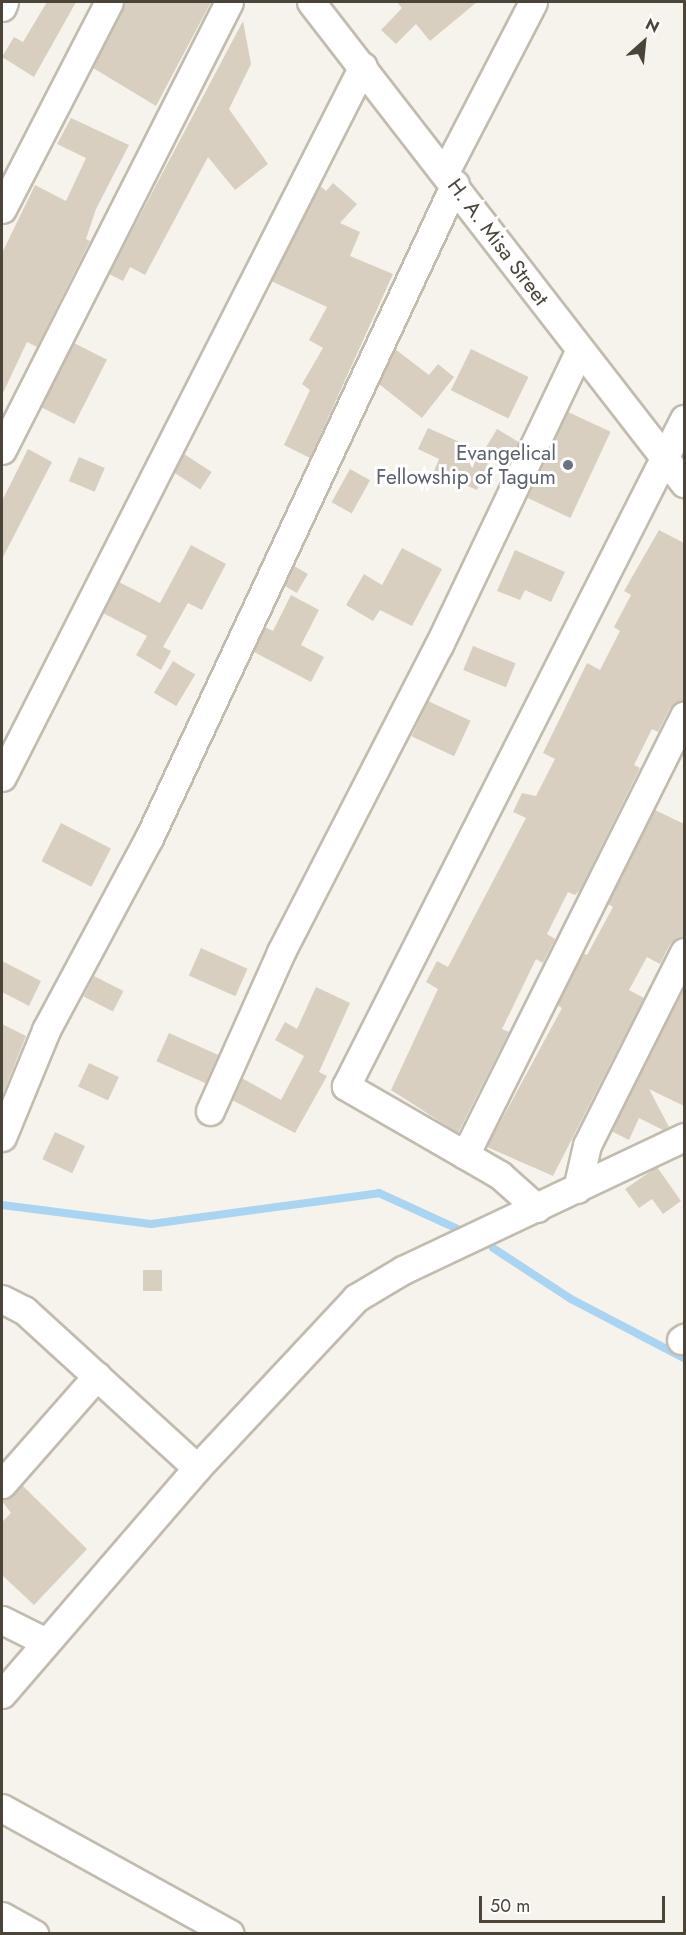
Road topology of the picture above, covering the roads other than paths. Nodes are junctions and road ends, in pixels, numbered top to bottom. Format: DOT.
graph roads {
  1 [pos="4,2"];
  2 [pos="109,2"];
  3 [pos="229,2"];
  4 [pos="311,2"];
  5 [pos="533,2"];
  6 [pos="2,7"];
  7 [pos="363,66"];
  8 [pos="450,178"];
  9 [pos="2,209"];
  10 [pos="579,352"];
  11 [pos="684,419"];
  12 [pos="2,450"];
  13 [pos="664,459"];
  14 [pos="684,483"];
  15 [pos="684,716"];
  16 [pos="2,777"];
  17 [pos="684,952"];
  18 [pos="210,1111"];
  19 [pos="2,1137"];
  20 [pos="684,1137"];
  21 [pos="465,1155"];
  22 [pos="577,1189"];
  23 [pos="537,1208"];
  24 [pos="2,1299"];
  25 [pos="97,1376"];
  26 [pos="197,1468"];
  27 [pos="2,1484"];
  28 [pos="2,1620"];
  29 [pos="46,1642"];
  30 [pos="2,1694"];
  31 [pos="2,1808"];
  32 [pos="2,1916"];
  33 [pos="34,1934"];
  34 [pos="230,1934"];
  1 -- 6 [label="street"];
  2 -- 9 [label="street"];
  3 -- 12 [label="street"];
  4 -- 7 [label="street, H. A. Misa Street"];
  5 -- 8 [label="street"];
  7 -- 8 [label="street, H. A. Misa Street"];
  7 -- 16 [label="street"];
  8 -- 10 [label="street, H. A. Misa Street"];
  8 -- 19 [label="street"];
  10 -- 13 [label="street, H. A. Misa Street"];
  10 -- 18 [label="street"];
  11 -- 13 [label="street"];
  13 -- 14 [label="street, H. A. Misa Street"];
  13 -- 21 [label="street"];
  15 -- 21 [label="street"];
  17 -- 22 [label="street"];
  20 -- 22 [label="street"];
  21 -- 23 [label="street"];
  22 -- 23 [label="street"];
  23 -- 26 [label="street"];
  24 -- 25 [label="street"];
  25 -- 26 [label="street"];
  25 -- 27 [label="street"];
  26 -- 29 [label="street"];
  28 -- 29 [label="street"];
  29 -- 30 [label="street"];
  31 -- 34 [label="street"];
  32 -- 33 [label="street"];
}
